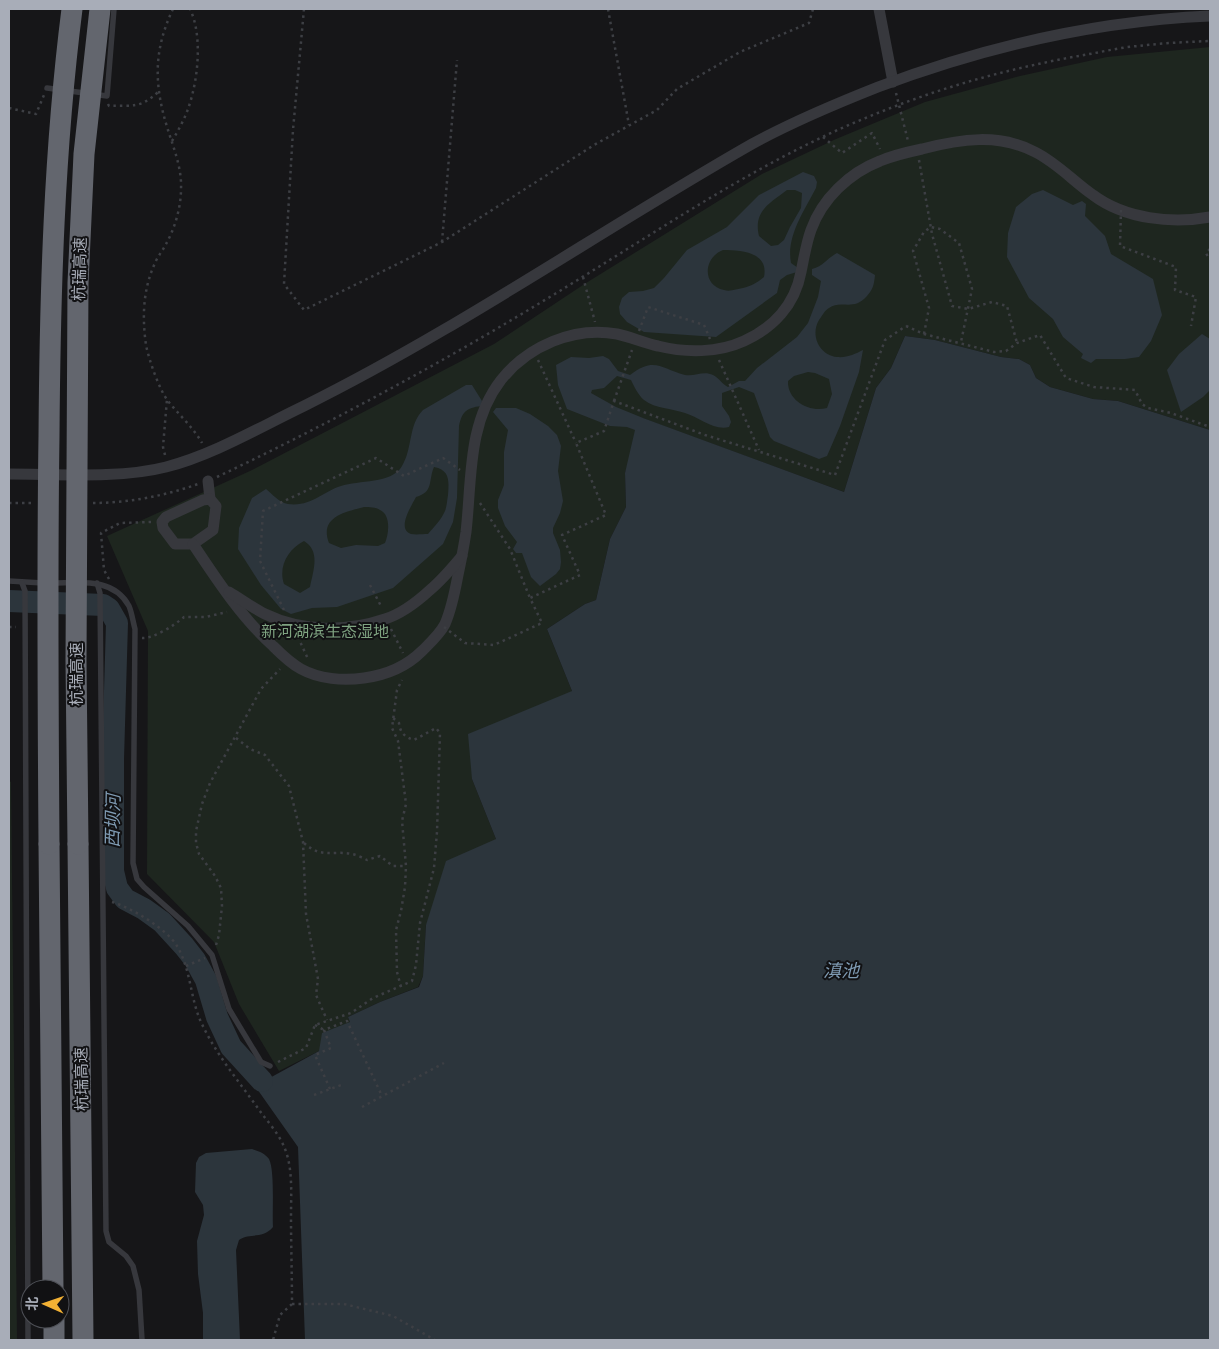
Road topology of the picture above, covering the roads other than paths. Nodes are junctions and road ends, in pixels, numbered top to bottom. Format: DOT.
graph roads {
  1 [pos="72,9"];
  2 [pos="100,9"];
  3 [pos="114,9"];
  4 [pos="879,9"];
  5 [pos="1210,16"];
  6 [pos="892,82"];
  7 [pos="48,88"];
  8 [pos="1210,217"];
  9 [pos="9,474"];
  10 [pos="208,481"];
  11 [pos="210,499"];
  12 [pos="193,544"];
  13 [pos="462,556"];
  14 [pos="9,581"];
  15 [pos="22,583"];
  16 [pos="97,583"];
  17 [pos="223,588"];
  18 [pos="270,1066"];
  19 [pos="54,1279"];
  20 [pos="28,1340"];
  21 [pos="83,1340"];
  22 [pos="142,1340"];
  1 -- 19 [label="highway, 杭瑞高速, bridge"];
  2 -- 21 [label="highway, 杭瑞高速, bridge"];
  3 -- 7 [label="lane"];
  4 -- 6 [label="street"];
  5 -- 6 [label="street"];
  6 -- 9 [label="street"];
  8 -- 13 [label="street"];
  10 -- 11 [label="street"];
  11 -- 12 [label="street"];
  11 -- 12 [label="street"];
  12 -- 17 [label="street"];
  13 -- 17 [label="street"];
  13 -- 17 [label="street"];
  14 -- 15 [label="lane"];
  15 -- 16 [label="lane"];
  15 -- 20 [label="lane"];
  16 -- 18 [label="lane"];
  16 -- 22 [label="lane"];
}
